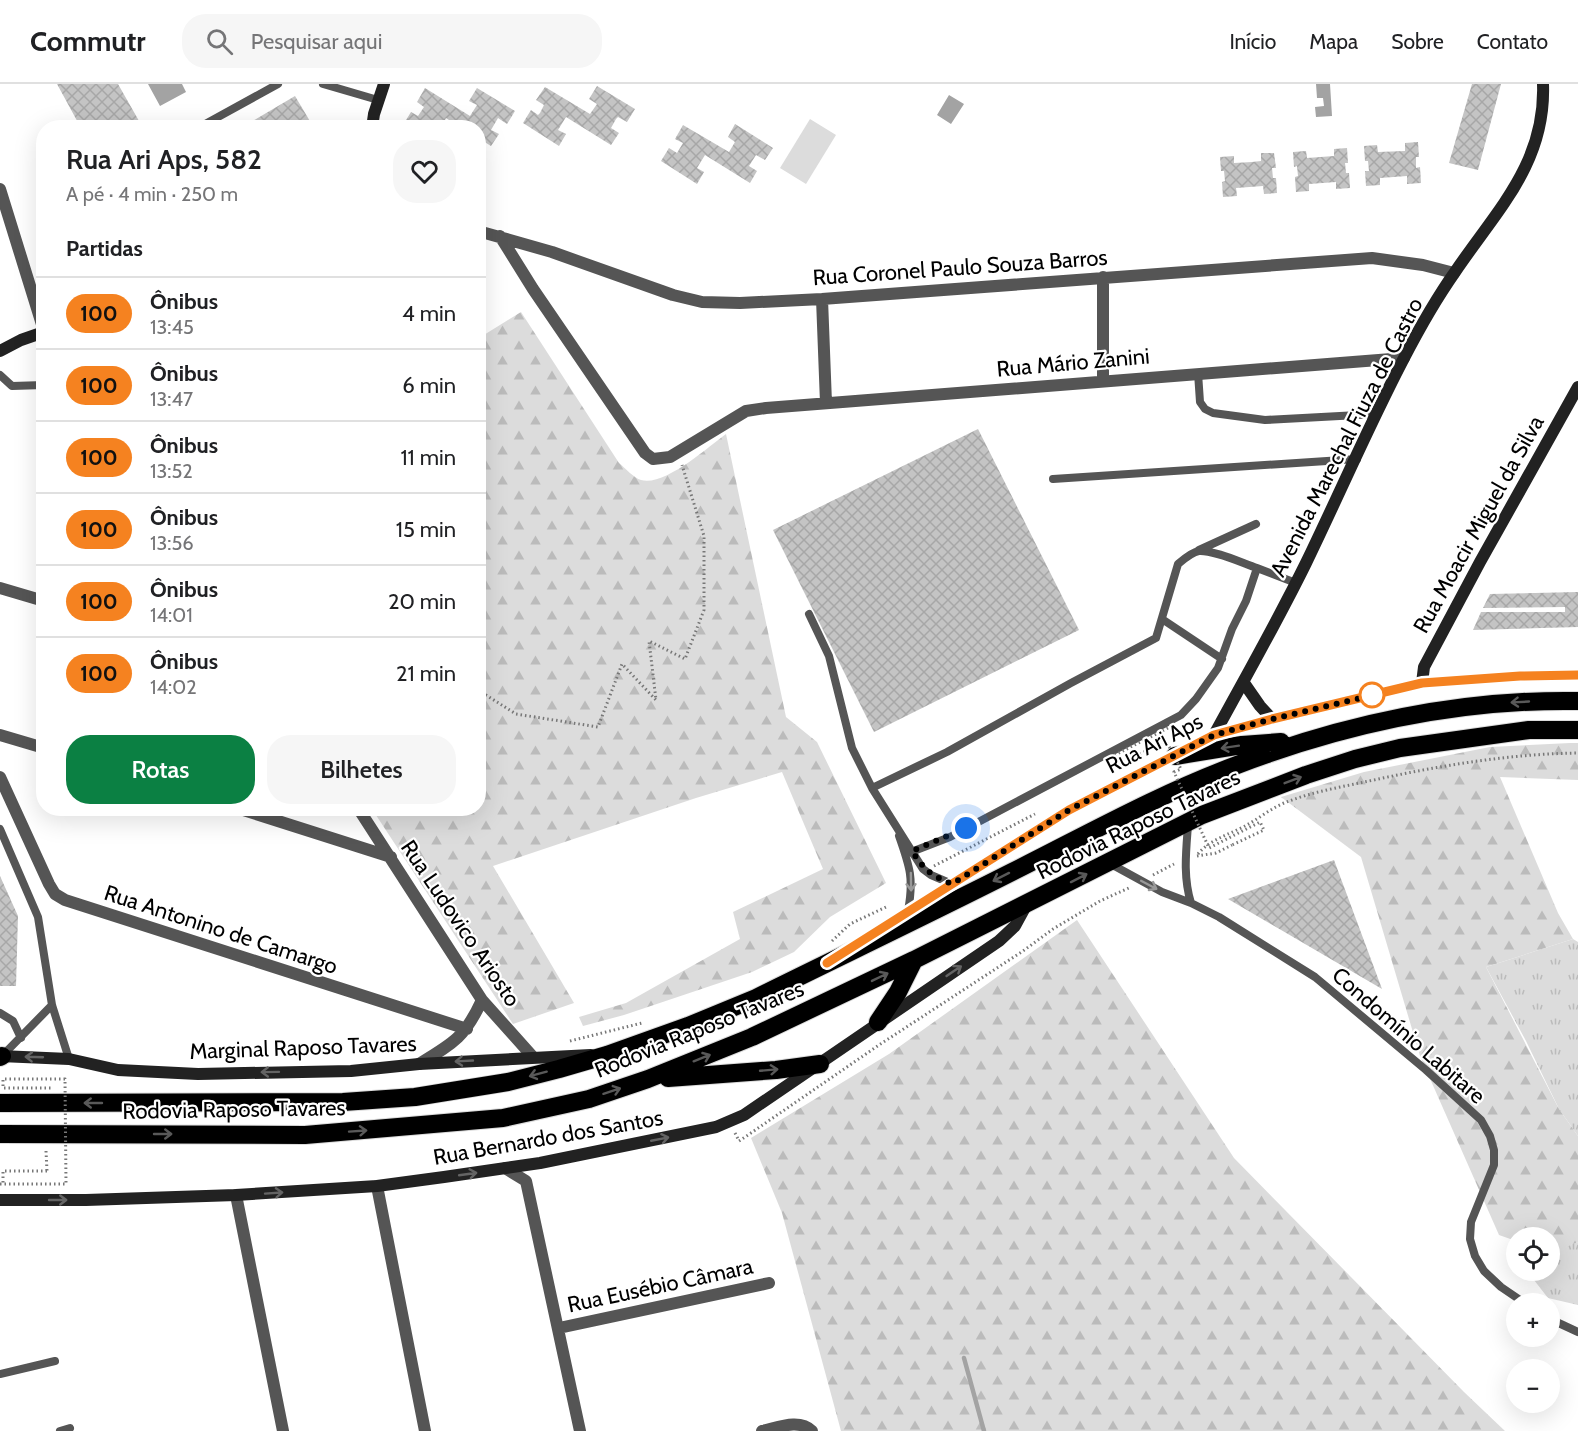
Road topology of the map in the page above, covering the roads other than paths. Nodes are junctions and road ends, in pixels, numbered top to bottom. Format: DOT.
graph roads {
  1 [pos="278,84"];
  2 [pos="322,84"];
  3 [pos="384,84"];
  4 [pos="1543,84"];
  5 [pos="378,100"];
  6 [pos="213,120"];
  7 [pos="374,120"];
  8 [pos="0,189"];
  9 [pos="486,233"];
  10 [pos="500,236"];
  11 [pos="1454,273"];
  12 [pos="1103,277"];
  13 [pos="822,299"];
  14 [pos="36,305"];
  15 [pos="36,334"];
  16 [pos="0,351"];
  17 [pos="1404,358"];
  18 [pos="1198,373"];
  19 [pos="0,375"];
  20 [pos="1103,381"];
  21 [pos="36,385"];
  22 [pos="1578,387"];
  23 [pos="826,403"];
  24 [pos="1377,414"];
  25 [pos="1357,459"];
  26 [pos="1053,479"];
  27 [pos="1256,524"];
  28 [pos="1198,551"];
  29 [pos="1257,568"];
  30 [pos="1296,583"];
  31 [pos="0,588"];
  32 [pos="36,599"];
  33 [pos="809,614"];
  34 [pos="1162,619"];
  35 [pos="1222,659"];
  36 [pos="1578,675"];
  37 [pos="1244,683"];
  38 [pos="1422,683"];
  39 [pos="1578,701"];
  40 [pos="1272,719"];
  41 [pos="1578,730"];
  42 [pos="0,735"];
  43 [pos="1214,735"];
  44 [pos="1309,739"];
  45 [pos="36,746"];
  46 [pos="1175,756"];
  47 [pos="0,777"];
  48 [pos="872,788"];
  49 [pos="262,816"];
  50 [pos="363,816"];
  51 [pos="1188,823"];
  52 [pos="0,829"];
  53 [pos="909,853"];
  54 [pos="391,857"];
  55 [pos="1109,863"];
  56 [pos="952,884"];
  57 [pos="1191,903"];
  58 [pos="1027,904"];
  59 [pos="908,911"];
  60 [pos="827,955"];
  61 [pos="914,960"];
  62 [pos="482,1000"];
  63 [pos="52,1005"];
  64 [pos="0,1013"];
  65 [pos="878,1022"];
  66 [pos="467,1029"];
  67 [pos="21,1038"];
  68 [pos="607,1055"];
  69 [pos="1,1056"];
  70 [pos="533,1057"];
  71 [pos="69,1059"];
  72 [pos="419,1064"];
  73 [pos="820,1064"];
  74 [pos="648,1079"];
  75 [pos="0,1103"];
  76 [pos="0,1134"];
  77 [pos="540,1163"];
  78 [pos="505,1168"];
  79 [pos="526,1181"];
  80 [pos="377,1186"];
  81 [pos="236,1195"];
  82 [pos="0,1200"];
  83 [pos="769,1283"];
  84 [pos="1510,1293"];
  85 [pos="1560,1324"];
  86 [pos="559,1328"];
  87 [pos="1578,1332"];
  88 [pos="55,1361"];
  89 [pos="0,1374"];
  90 [pos="70,1428"];
  91 [pos="60,1431"];
  92 [pos="283,1431"];
  93 [pos="425,1431"];
  94 [pos="580,1431"];
  95 [pos="762,1431"];
  96 [pos="812,1431"];
  1 -- 6 [label="lane"];
  2 -- 5 [label="lane"];
  3 -- 5 [label="street"];
  4 -- 11 [label="street, Avenida Marechal Fiuza de Castro"];
  5 -- 7 [label="street"];
  8 -- 14 [label="street"];
  9 -- 10 [label="street, Rua Coronel Paulo Souza Barros"];
  10 -- 13 [label="street, Rua Coronel Paulo Souza Barros"];
  10 -- 23 [label="street, Rua Mário Zanini"];
  11 -- 12 [label="street, Rua Coronel Paulo Souza Barros"];
  11 -- 17 [label="street, Avenida Marechal Fiuza de Castro"];
  12 -- 13 [label="street, Rua Coronel Paulo Souza Barros"];
  12 -- 20 [label="street"];
  13 -- 23 [label="street"];
  15 -- 16 [label="street"];
  17 -- 18 [label="street, Rua Mário Zanini"];
  17 -- 24 [label="street, Avenida Marechal Fiuza de Castro"];
  18 -- 20 [label="street, Rua Mário Zanini"];
  18 -- 24 [label="lane"];
  19 -- 21 [label="lane"];
  20 -- 23 [label="street, Rua Mário Zanini"];
  22 -- 38 [label="street, Rua Moacir Miguel da Silva"];
  24 -- 25 [label="street, Avenida Marechal Fiuza de Castro"];
  25 -- 26 [label="lane"];
  25 -- 30 [label="street, Avenida Marechal Fiuza de Castro"];
  27 -- 28 [label="lane"];
  28 -- 29 [label="lane"];
  28 -- 34 [label="lane"];
  29 -- 30 [label="lane"];
  29 -- 35 [label="lane"];
  30 -- 37 [label="street, Avenida Marechal Fiuza de Castro"];
  31 -- 32 [label="street"];
  33 -- 48 [label="lane"];
  34 -- 35 [label="lane"];
  34 -- 48 [label="lane"];
  35 -- 53 [label="lane"];
  36 -- 38 [label="street, Rua Ari Aps"];
  37 -- 40 [label="street"];
  37 -- 43 [label="street, Avenida Marechal Fiuza de Castro"];
  38 -- 40 [label="street, Rua Ari Aps"];
  39 -- 44 [label="highway, Rodovia Raposo Tavares, one-way"];
  40 -- 43 [label="street, Rua Ari Aps"];
  51 -- 41 [label="highway, Rodovia Raposo Tavares, one-way"];
  42 -- 45 [label="street"];
  43 -- 46 [label="street, Rua Ari Aps"];
  44 -- 46 [label="highway, one-way"];
  44 -- 60 [label="highway, Rodovia Raposo Tavares, one-way"];
  46 -- 56 [label="street, Rua Ari Aps"];
  47 -- 66 [label="street, Rua Antonino de Camargo"];
  48 -- 53 [label="lane"];
  49 -- 54 [label="street"];
  50 -- 54 [label="street, Rua Ludovico Ariosto"];
  51 -- 55 [label="highway, Rodovia Raposo Tavares"];
  51 -- 57 [label="lane"];
  52 -- 63 [label="lane"];
  53 -- 56 [label="lane"];
  53 -- 59 [label="lane, one-way"];
  54 -- 62 [label="street, Rua Ludovico Ariosto"];
  55 -- 57 [label="lane, Condomínio Labitare, one-way"];
  58 -- 55 [label="highway, Rodovia Raposo Tavares, one-way"];
  56 -- 59 [label="street, Rua Ari Aps"];
  57 -- 84 [label="lane, Condomínio Labitare"];
  58 -- 61 [label="highway, Rodovia Raposo Tavares"];
  65 -- 58 [label="street, Rua Bernardo dos Santos, one-way"];
  59 -- 60 [label="street, Rua Ari Aps"];
  60 -- 68 [label="highway, Rodovia Raposo Tavares"];
  61 -- 65 [label="highway"];
  74 -- 61 [label="highway, Rodovia Raposo Tavares, one-way"];
  62 -- 66 [label="street"];
  62 -- 70 [label="street, Rua Ludovico Ariosto"];
  63 -- 67 [label="lane"];
  63 -- 71 [label="lane"];
  64 -- 67 [label="lane"];
  65 -- 73 [label="street, Rua Bernardo dos Santos"];
  66 -- 72 [label="street"];
  67 -- 69 [label="lane"];
  68 -- 70 [label="street, Marginal Raposo Tavares"];
  68 -- 75 [label="highway, Rodovia Raposo Tavares, one-way"];
  71 -- 69 [label="street, Marginal Raposo Tavares, one-way"];
  70 -- 72 [label="street, Marginal Raposo Tavares, one-way"];
  72 -- 71 [label="street, Marginal Raposo Tavares, one-way"];
  74 -- 73 [label="highway, one-way"];
  77 -- 73 [label="street, Rua Bernardo dos Santos, one-way"];
  76 -- 74 [label="highway, Rodovia Raposo Tavares, one-way"];
  77 -- 78 [label="street, Rua Bernardo dos Santos"];
  77 -- 79 [label="street"];
  78 -- 79 [label="street"];
  80 -- 78 [label="street, Rua Bernardo dos Santos, one-way"];
  79 -- 86 [label="street"];
  81 -- 80 [label="street, Rua Bernardo dos Santos, one-way"];
  80 -- 93 [label="street"];
  82 -- 81 [label="street, Rua Bernardo dos Santos, one-way"];
  81 -- 92 [label="street"];
  83 -- 86 [label="street, Rua Eusébio Câmara"];
  85 -- 87 [label="lane"];
  86 -- 94 [label="street"];
  88 -- 89 [label="lane"];
  90 -- 91 [label="lane"];
  95 -- 96 [label="street"];
}
